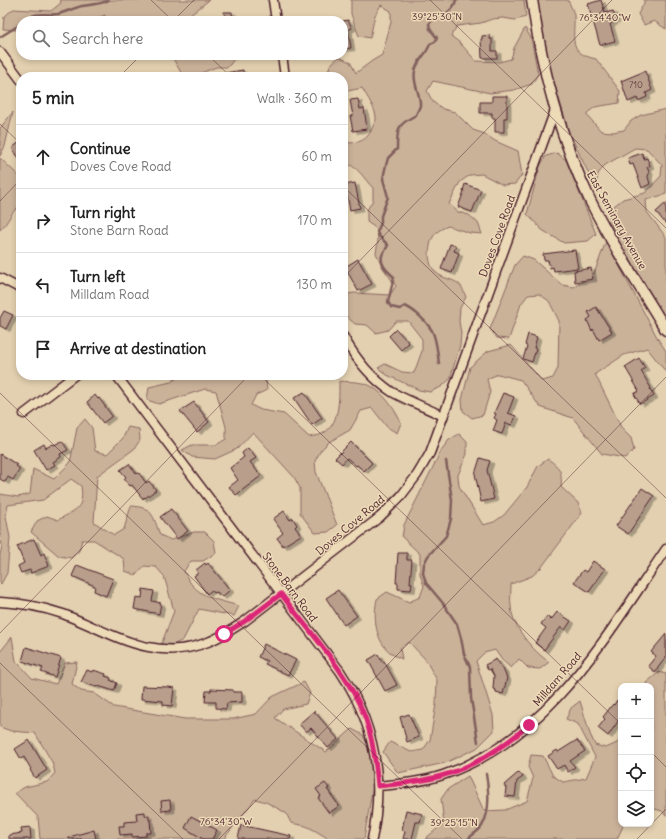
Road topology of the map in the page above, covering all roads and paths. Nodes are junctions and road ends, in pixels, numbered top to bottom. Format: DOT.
graph roads {
  1 [pos="273,0"];
  2 [pos="532,0"];
  3 [pos="275,16"];
  4 [pos="0,52"];
  5 [pos="283,60"];
  6 [pos="284,72"];
  7 [pos="16,73"];
  8 [pos="555,110"];
  9 [pos="0,278"];
  10 [pos="16,286"];
  11 [pos="666,330"];
  12 [pos="348,344"];
  13 [pos="68,380"];
  14 [pos="120,380"];
  15 [pos="24,414"];
  16 [pos="443,416"];
  17 [pos="666,549"];
  18 [pos="281,594"];
  19 [pos="0,602"];
  20 [pos="378,786"];
  21 [pos="372,839"];
  1 -- 3 [label="street"];
  2 -- 8 [label="street, East Seminary Avenue"];
  4 -- 7 [label="street"];
  5 -- 6 [label="street"];
  8 -- 11 [label="street, East Seminary Avenue"];
  8 -- 16 [label="street, Doves Cove Road"];
  9 -- 10 [label="street"];
  12 -- 16 [label="street"];
  13 -- 15 [label="street"];
  14 -- 18 [label="street, Stone Barn Road"];
  16 -- 18 [label="street, Doves Cove Road"];
  17 -- 20 [label="street, Milldam Road"];
  18 -- 19 [label="street, Doves Cove Road"];
  18 -- 20 [label="street, Stone Barn Road"];
  20 -- 21 [label="street, Stone Barn Road"];
}
